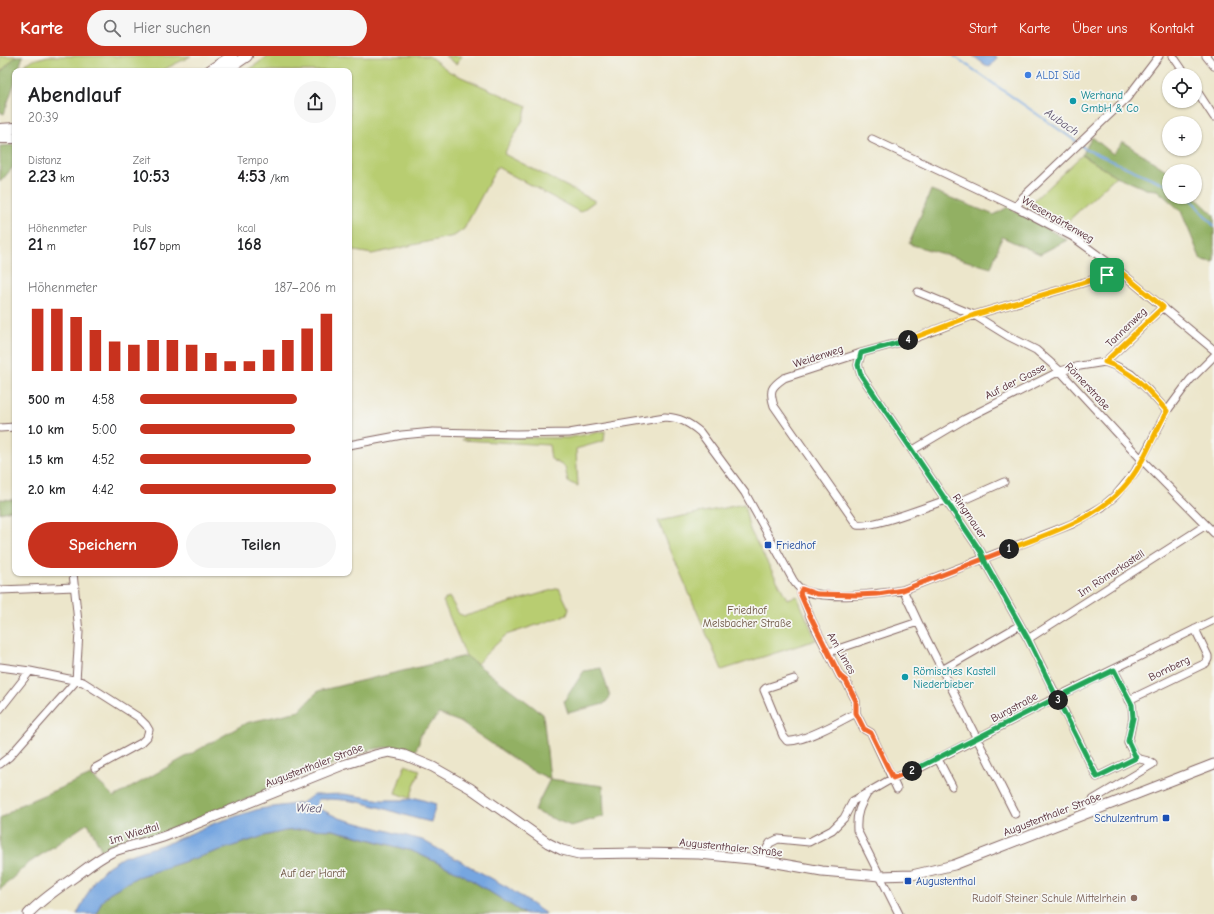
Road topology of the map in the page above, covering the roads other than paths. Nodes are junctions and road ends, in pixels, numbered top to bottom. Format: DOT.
graph roads {
  1 [pos="232,56"];
  2 [pos="247,56"];
  3 [pos="1159,56"];
  4 [pos="1206,56"];
  5 [pos="1177,58"];
  6 [pos="1214,66"];
  7 [pos="214,68"];
  8 [pos="229,68"];
  9 [pos="1182,68"];
  10 [pos="1202,99"];
  11 [pos="1214,117"];
  12 [pos="12,128"];
  13 [pos="0,129"];
  14 [pos="0,138"];
  15 [pos="12,138"];
  16 [pos="872,139"];
  17 [pos="1016,207"];
  18 [pos="1117,269"];
  19 [pos="918,292"];
  20 [pos="1163,307"];
  21 [pos="974,315"];
  22 [pos="1214,350"];
  23 [pos="861,353"];
  24 [pos="1214,356"];
  25 [pos="1105,362"];
  26 [pos="1060,371"];
  27 [pos="1167,411"];
  28 [pos="0,428"];
  29 [pos="12,428"];
  30 [pos="352,444"];
  31 [pos="913,450"];
  32 [pos="1142,460"];
  33 [pos="1004,482"];
  34 [pos="948,503"];
  35 [pos="1206,525"];
  36 [pos="1214,533"];
  37 [pos="984,559"];
  38 [pos="73,576"];
  39 [pos="74,587"];
  40 [pos="802,589"];
  41 [pos="0,590"];
  42 [pos="903,590"];
  43 [pos="1214,620"];
  44 [pos="918,622"];
  45 [pos="1020,625"];
  46 [pos="1195,629"];
  47 [pos="1028,639"];
  48 [pos="829,652"];
  49 [pos="0,667"];
  50 [pos="942,670"];
  51 [pos="1114,670"];
  52 [pos="30,671"];
  53 [pos="794,679"];
  54 [pos="76,681"];
  55 [pos="1056,698"];
  56 [pos="1129,700"];
  57 [pos="0,708"];
  58 [pos="856,713"];
  59 [pos="977,739"];
  60 [pos="1136,758"];
  61 [pos="938,759"];
  62 [pos="0,764"];
  63 [pos="1214,764"];
  64 [pos="95,768"];
  65 [pos="893,778"];
  66 [pos="952,786"];
  67 [pos="897,789"];
  68 [pos="868,792"];
  69 [pos="239,807"];
  70 [pos="1091,812"];
  71 [pos="1015,814"];
  72 [pos="760,860"];
  73 [pos="880,876"];
  74 [pos="28,914"];
  75 [pos="899,914"];
  1 -- 7 [label="highway"];
  2 -- 8 [label="highway"];
  3 -- 17 [label="street"];
  4 -- 6 [label="street"];
  5 -- 9 [label="street"];
  10 -- 11 [label="street"];
  12 -- 13 [label="highway"];
  14 -- 15 [label="highway"];
  16 -- 17 [label="street, Wiesengärtenweg"];
  17 -- 18 [label="street, Wiesengärtenweg"];
  18 -- 20 [label="street, Wiesengärtenweg"];
  18 -- 21 [label="street, Weidenweg"];
  19 -- 21 [label="street, Römerstraße"];
  20 -- 22 [label="street, Wiesengärtenweg"];
  20 -- 25 [label="street, Tannenweg"];
  21 -- 23 [label="street, Weidenweg"];
  21 -- 26 [label="street, Römerstraße"];
  23 -- 31 [label="street, Ringmauer"];
  23 -- 34 [label="street, Weidenweg"];
  24 -- 27 [label="street"];
  25 -- 26 [label="street, Auf der Gasse"];
  25 -- 27 [label="street"];
  26 -- 31 [label="street, Auf der Gasse"];
  26 -- 32 [label="street, Römerstraße"];
  27 -- 32 [label="street"];
  28 -- 29 [label="street"];
  30 -- 40 [label="street"];
  31 -- 34 [label="street, Ringmauer"];
  32 -- 35 [label="street, Römerstraße"];
  32 -- 37 [label="street"];
  33 -- 34 [label="street"];
  34 -- 37 [label="street, Ringmauer"];
  35 -- 36 [label="street, Römerstraße"];
  35 -- 47 [label="street, Im Römerkastell"];
  37 -- 42 [label="street"];
  37 -- 45 [label="street, Ringmauer"];
  38 -- 39 [label="street"];
  39 -- 41 [label="street"];
  39 -- 54 [label="street"];
  40 -- 42 [label="street"];
  40 -- 48 [label="street, Am Limes"];
  42 -- 44 [label="street"];
  43 -- 46 [label="street, Burgstraße"];
  44 -- 48 [label="street"];
  44 -- 50 [label="street"];
  45 -- 47 [label="street, Ringmauer"];
  45 -- 50 [label="street"];
  46 -- 51 [label="street, Burgstraße"];
  46 -- 56 [label="street, Bornberg"];
  47 -- 55 [label="street, Ringmauer"];
  48 -- 58 [label="street, Am Limes"];
  49 -- 52 [label="street"];
  50 -- 59 [label="street"];
  51 -- 55 [label="street, Burgstraße"];
  51 -- 56 [label="street"];
  52 -- 54 [label="street"];
  52 -- 57 [label="street"];
  53 -- 58 [label="street"];
  54 -- 62 [label="street"];
  54 -- 64 [label="street"];
  55 -- 59 [label="street, Burgstraße"];
  55 -- 60 [label="street, Ringmauer"];
  56 -- 60 [label="street"];
  58 -- 65 [label="street, Am Limes"];
  59 -- 61 [label="street, Burgstraße"];
  59 -- 71 [label="street"];
  60 -- 70 [label="street"];
  61 -- 65 [label="street, Burgstraße"];
  61 -- 66 [label="street"];
  63 -- 70 [label="main road, Augustenthaler Straße"];
  65 -- 67 [label="street, Am Limes"];
  65 -- 68 [label="street, Burgstraße"];
  68 -- 72 [label="street, Burgstraße"];
  68 -- 73 [label="street"];
  69 -- 72 [label="main road, Augustenthaler Straße"];
  69 -- 74 [label="main road, Im Wiedtal"];
  70 -- 73 [label="main road, Augustenthaler Straße"];
  72 -- 73 [label="main road, Augustenthaler Straße"];
  73 -- 75 [label="street"];
}
